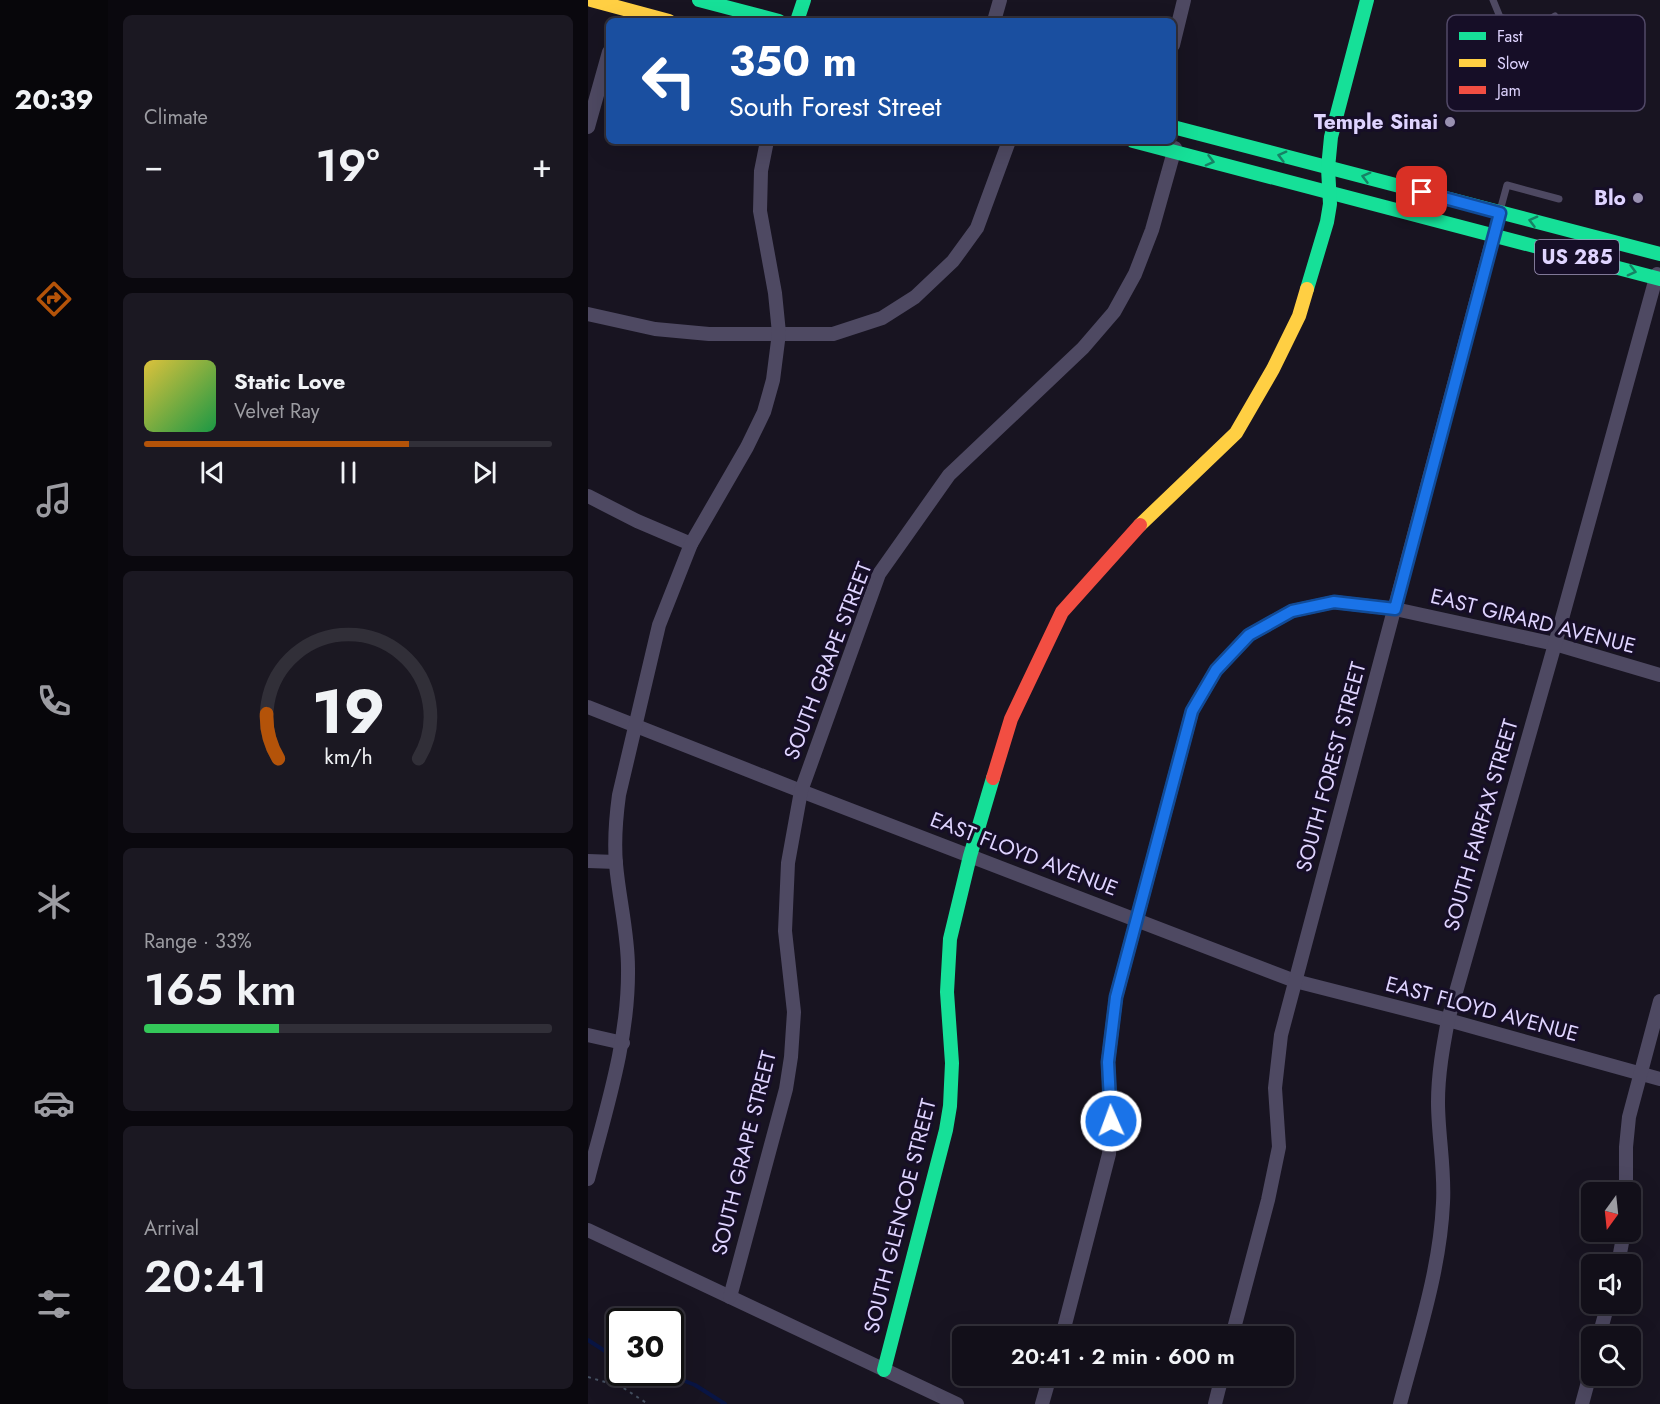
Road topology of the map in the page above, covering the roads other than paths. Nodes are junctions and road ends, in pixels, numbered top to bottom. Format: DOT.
graph roads {
  1 [pos="591,0"];
  2 [pos="699,0"];
  3 [pos="804,0"];
  4 [pos="1000,0"];
  5 [pos="1184,0"];
  6 [pos="1368,0"];
  7 [pos="1493,0"];
  8 [pos="621,7"];
  9 [pos="1499,15"];
  10 [pos="659,18"];
  11 [pos="768,18"];
  12 [pos="798,18"];
  13 [pos="995,18"];
  14 [pos="1176,33"];
  15 [pos="606,63"];
  16 [pos="588,127"];
  17 [pos="1177,128"];
  18 [pos="766,144"];
  19 [pos="1008,144"];
  20 [pos="1151,144"];
  21 [pos="1175,144"];
  22 [pos="1174,152"];
  23 [pos="1328,168"];
  24 [pos="1329,192"];
  25 [pos="1559,199"];
  26 [pos="1500,213"];
  27 [pos="1494,235"];
  28 [pos="1660,254"];
  29 [pos="1658,274"];
  30 [pos="588,314"];
  31 [pos="779,333"];
  32 [pos="588,496"];
  33 [pos="691,544"];
  34 [pos="1395,609"];
  35 [pos="1555,644"];
  36 [pos="1660,675"];
  37 [pos="588,707"];
  38 [pos="635,725"];
  39 [pos="801,791"];
  40 [pos="970,856"];
  41 [pos="588,861"];
  42 [pos="616,862"];
  43 [pos="1137,919"];
  44 [pos="1295,981"];
  45 [pos="1660,1001"];
  46 [pos="1448,1020"];
  47 [pos="588,1035"];
  48 [pos="622,1043"];
  49 [pos="1640,1074"];
  50 [pos="1660,1079"];
  51 [pos="588,1179"];
  52 [pos="1626,1182"];
  53 [pos="588,1230"];
  54 [pos="730,1297"];
  55 [pos="1065,1326"];
  56 [pos="1235,1326"];
  57 [pos="884,1370"];
  58 [pos="1047,1386"];
  59 [pos="1220,1386"];
  60 [pos="1587,1386"];
  61 [pos="957,1404"];
  62 [pos="1042,1404"];
  63 [pos="1215,1404"];
  64 [pos="1400,1404"];
  65 [pos="1582,1404"];
  1 -- 8 [label="main road"];
  2 -- 11 [label="main road"];
  3 -- 12 [label="main road"];
  4 -- 13 [label="street"];
  5 -- 14 [label="street"];
  6 -- 23 [label="main road, SOUTH GLENCOE STREET"];
  7 -- 9 [label="lane"];
  8 -- 10 [label="main road"];
  15 -- 16 [label="street"];
  23 -- 17 [label="main road, US 285, one-way"];
  18 -- 31 [label="street"];
  19 -- 31 [label="street"];
  20 -- 22 [label="main road, US 285"];
  21 -- 22 [label="street, SOUTH GRAPE STREET"];
  22 -- 24 [label="main road, US 285, one-way"];
  22 -- 39 [label="street, SOUTH GRAPE STREET"];
  23 -- 24 [label="main road, SOUTH GLENCOE STREET"];
  26 -- 23 [label="main road, US 285, one-way"];
  24 -- 27 [label="main road, US 285"];
  24 -- 40 [label="main road, SOUTH GLENCOE STREET"];
  25 -- 26 [label="lane"];
  26 -- 27 [label="street, SOUTH FOREST STREET"];
  28 -- 26 [label="main road, US 285, one-way"];
  27 -- 29 [label="main road, US 285, one-way"];
  27 -- 34 [label="street, SOUTH FOREST STREET"];
  29 -- 35 [label="street, SOUTH FAIRFAX STREET"];
  30 -- 31 [label="street"];
  31 -- 33 [label="street"];
  32 -- 33 [label="street"];
  33 -- 38 [label="street"];
  34 -- 35 [label="street, EAST GIRARD AVENUE"];
  34 -- 43 [label="street, EAST GIRARD AVENUE"];
  34 -- 44 [label="street, SOUTH FOREST STREET"];
  35 -- 36 [label="street, EAST GIRARD AVENUE"];
  35 -- 46 [label="street, SOUTH FAIRFAX STREET"];
  37 -- 38 [label="street, EAST FLOYD AVENUE"];
  38 -- 39 [label="street, EAST FLOYD AVENUE"];
  38 -- 42 [label="street"];
  39 -- 40 [label="street, EAST FLOYD AVENUE"];
  39 -- 54 [label="street, SOUTH GRAPE STREET"];
  40 -- 43 [label="street, EAST FLOYD AVENUE"];
  40 -- 57 [label="main road, SOUTH GLENCOE STREET"];
  41 -- 42 [label="street"];
  42 -- 48 [label="street"];
  43 -- 44 [label="street, EAST FLOYD AVENUE"];
  43 -- 55 [label="street, EAST GIRARD AVENUE"];
  44 -- 46 [label="street, EAST FLOYD AVENUE"];
  44 -- 56 [label="street, SOUTH FOREST STREET"];
  45 -- 49 [label="street"];
  46 -- 49 [label="street, EAST FLOYD AVENUE"];
  46 -- 64 [label="street, SOUTH FAIRFAX STREET"];
  47 -- 48 [label="street"];
  48 -- 51 [label="street"];
  49 -- 50 [label="street, EAST FLOYD AVENUE"];
  49 -- 52 [label="street"];
  53 -- 54 [label="street"];
  54 -- 57 [label="street"];
  57 -- 61 [label="street"];
  58 -- 62 [label="street"];
  59 -- 63 [label="street"];
  60 -- 65 [label="street"];
}
